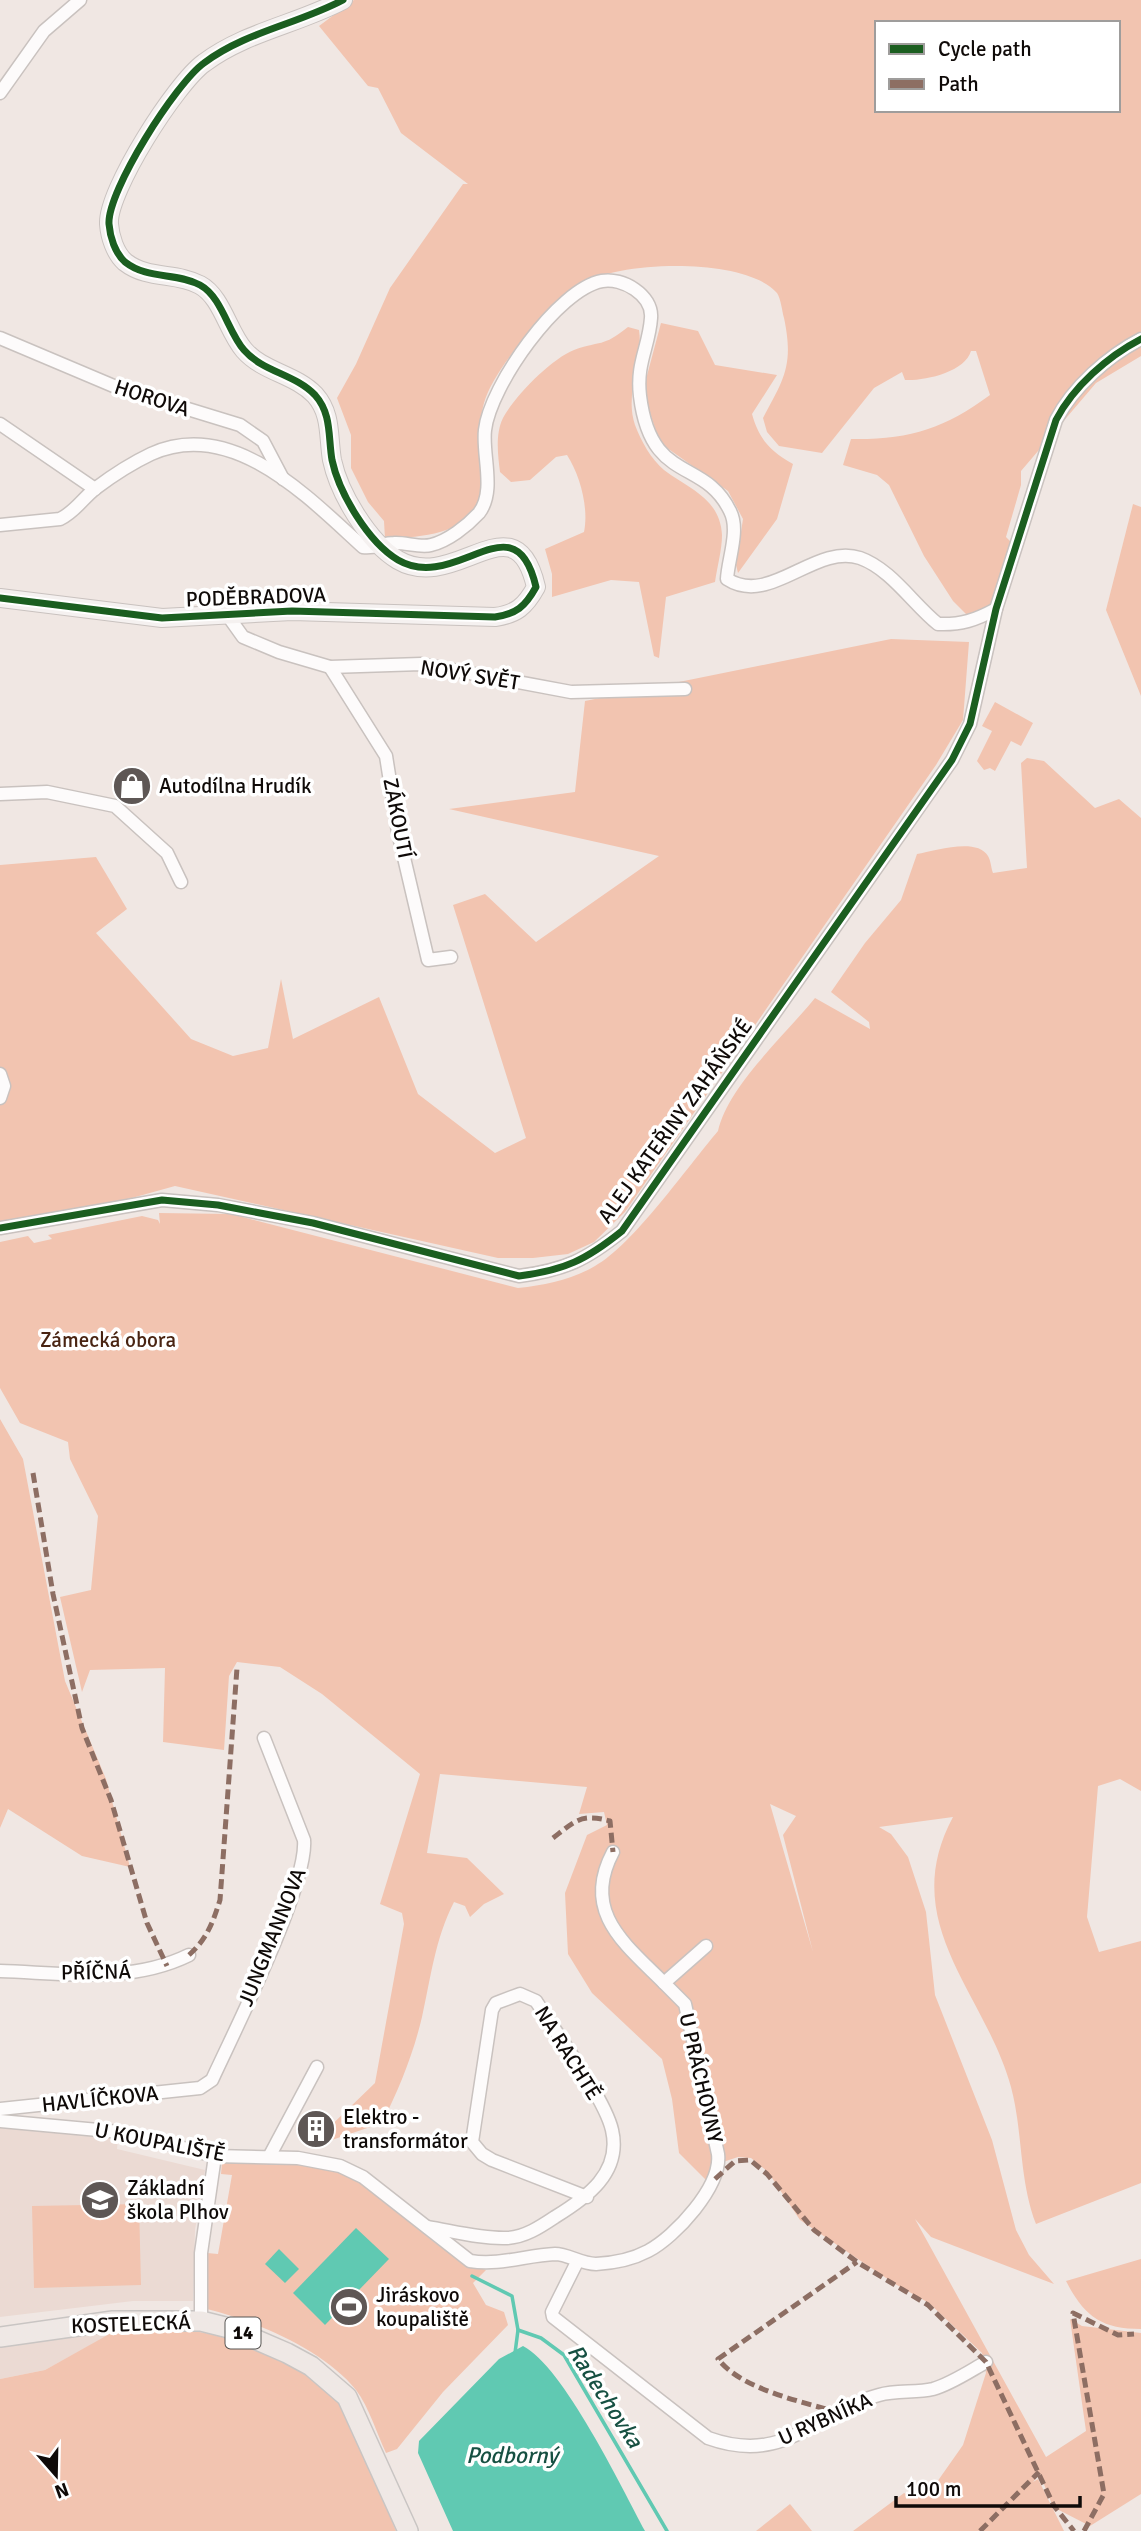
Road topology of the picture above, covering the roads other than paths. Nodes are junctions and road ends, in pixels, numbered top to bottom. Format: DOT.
graph roads {
  1 [pos="80,0"];
  2 [pos="343,0"];
  3 [pos="0,93"];
  4 [pos="0,338"];
  5 [pos="1141,339"];
  6 [pos="0,424"];
  7 [pos="283,479"];
  8 [pos="94,489"];
  9 [pos="0,525"];
  10 [pos="381,545"];
  11 [pos="0,598"];
  12 [pos="996,609"];
  13 [pos="228,616"];
  14 [pos="330,667"];
  15 [pos="685,689"];
  16 [pos="0,794"];
  17 [pos="181,882"];
  18 [pos="451,957"];
  19 [pos="0,1074"];
  20 [pos="0,1098"];
  21 [pos="0,1228"];
  22 [pos="264,1738"];
  23 [pos="613,1853"];
  24 [pos="706,1946"];
  25 [pos="189,1955"];
  26 [pos="0,1971"];
  27 [pos="664,1983"];
  28 [pos="317,2067"];
  29 [pos="200,2088"];
  30 [pos="0,2109"];
  31 [pos="0,2121"];
  32 [pos="215,2156"];
  33 [pos="269,2157"];
  34 [pos="587,2197"];
  35 [pos="427,2227"];
  36 [pos="577,2262"];
  37 [pos="201,2321"];
  38 [pos="0,2337"];
  39 [pos="986,2362"];
  40 [pos="408,2531"];
  1 -- 3 [label="street"];
  2 -- 10 [label="street"];
  4 -- 7 [label="street, HOROVA"];
  5 -- 12 [label="street, ALEJ KATEŘINY ZAHÁŇSKÉ"];
  6 -- 8 [label="street"];
  7 -- 8 [label="street"];
  7 -- 10 [label="street"];
  8 -- 9 [label="street"];
  10 -- 12 [label="street"];
  10 -- 13 [label="street, PODĚBRADOVA"];
  11 -- 13 [label="street, PODĚBRADOVA"];
  12 -- 21 [label="street, ALEJ KATEŘINY ZAHÁŇSKÉ"];
  13 -- 14 [label="street, NOVÝ SVĚT"];
  14 -- 15 [label="street, NOVÝ SVĚT"];
  14 -- 18 [label="street, ZÁKOUTÍ"];
  16 -- 17 [label="street"];
  19 -- 20 [label="street"];
  22 -- 29 [label="street, JUNGMANNOVA"];
  23 -- 27 [label="street, U PRÁCHOVNY"];
  24 -- 27 [label="street"];
  25 -- 26 [label="street, PŘÍČNÁ"];
  27 -- 36 [label="street, U PRÁCHOVNY"];
  28 -- 33 [label="street"];
  29 -- 30 [label="street, HAVLÍČKOVA"];
  31 -- 32 [label="street, U KOUPALIŠTĚ"];
  32 -- 33 [label="street, U KOUPALIŠTĚ"];
  32 -- 37 [label="street"];
  33 -- 35 [label="street, U KOUPALIŠTĚ"];
  34 -- 34 [label="street, NA RACHTĚ"];
  34 -- 35 [label="street, NA RACHTĚ"];
  35 -- 36 [label="street, U PRÁCHOVNY"];
  36 -- 39 [label="street, U RYBNÍKA"];
  37 -- 38 [label="main road, KOSTELECKÁ / 14"];
  37 -- 40 [label="main road, KOSTELECKÁ / 14"];
}
